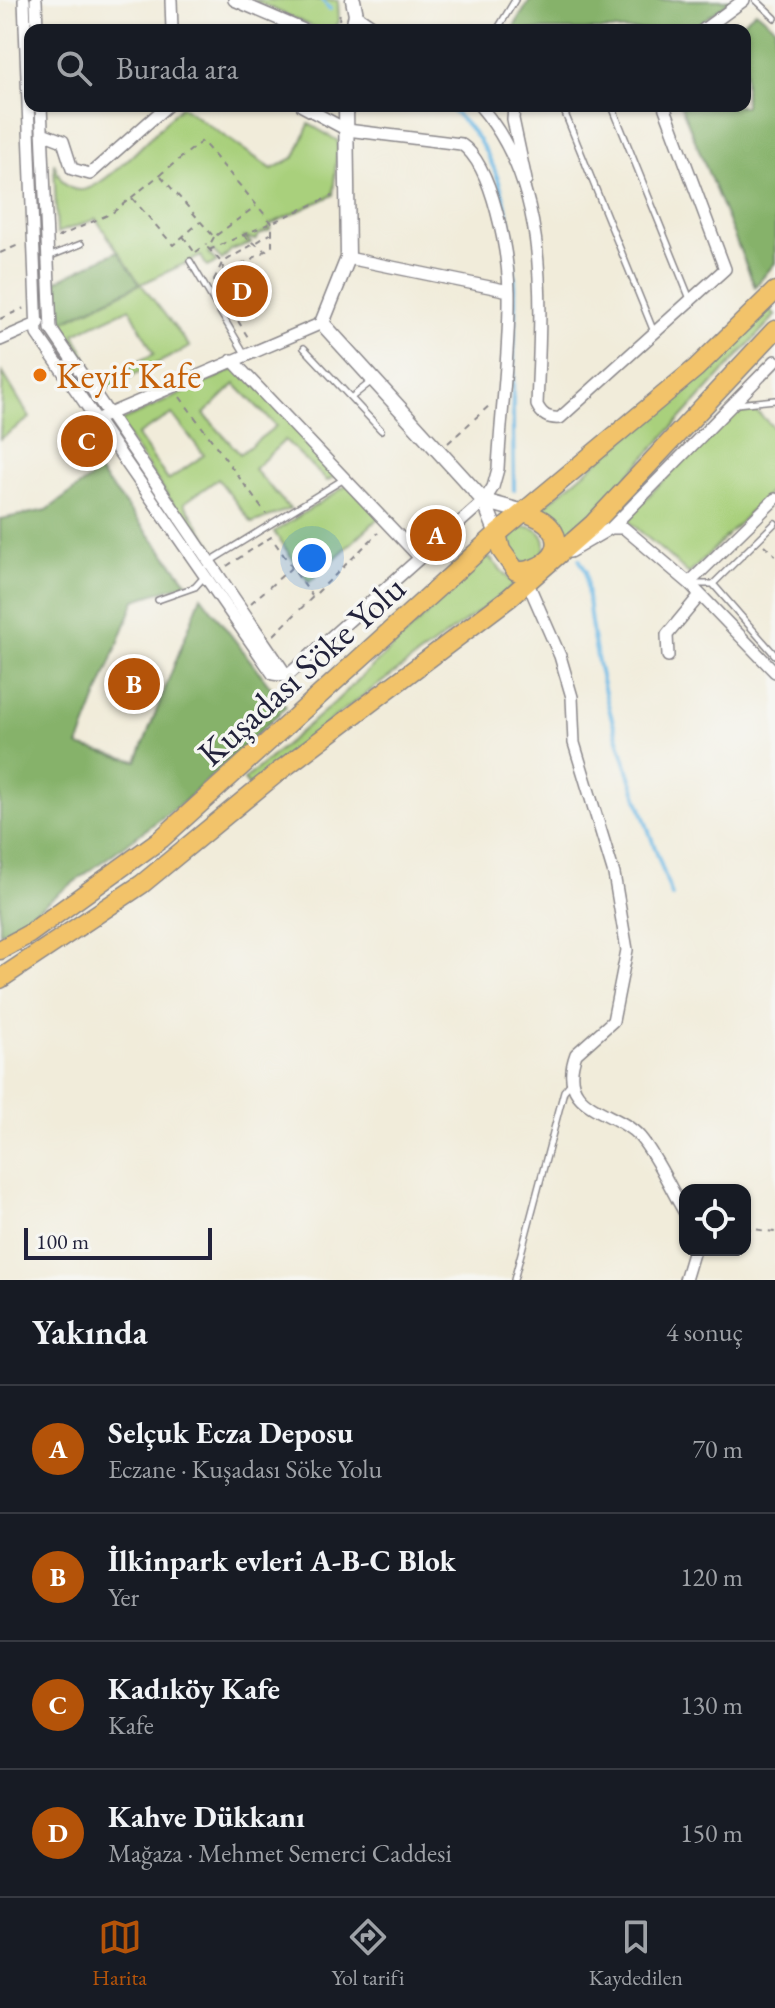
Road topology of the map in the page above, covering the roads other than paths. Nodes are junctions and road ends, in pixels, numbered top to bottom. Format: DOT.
graph roads {
  1 [pos="24,0"];
  2 [pos="36,0"];
  3 [pos="171,0"];
  4 [pos="234,0"];
  5 [pos="515,0"];
  6 [pos="744,0"];
  7 [pos="756,0"];
  8 [pos="775,18"];
  9 [pos="25,24"];
  10 [pos="37,24"];
  11 [pos="172,24"];
  12 [pos="290,24"];
  13 [pos="501,24"];
  14 [pos="711,24"];
  15 [pos="27,112"];
  16 [pos="41,112"];
  17 [pos="160,112"];
  18 [pos="313,112"];
  19 [pos="346,112"];
  20 [pos="485,112"];
  21 [pos="514,112"];
  22 [pos="564,112"];
  23 [pos="614,112"];
  24 [pos="666,112"];
  25 [pos="347,130"];
  26 [pos="42,133"];
  27 [pos="530,200"];
  28 [pos="81,244"];
  29 [pos="47,257"];
  30 [pos="348,258"];
  31 [pos="190,261"];
  32 [pos="509,291"];
  33 [pos="775,291"];
  34 [pos="691,300"];
  35 [pos="50,318"];
  36 [pos="322,323"];
  37 [pos="34,326"];
  38 [pos="775,330"];
  39 [pos="655,332"];
  40 [pos="0,340"];
  41 [pos="304,348"];
  42 [pos="250,352"];
  43 [pos="232,360"];
  44 [pos="775,361"];
  45 [pos="373,380"];
  46 [pos="351,398"];
  47 [pos="775,400"];
  48 [pos="732,405"];
  49 [pos="695,414"];
  50 [pos="109,415"];
  51 [pos="96,420"];
  52 [pos="381,430"];
  53 [pos="344,479"];
  54 [pos="775,499"];
  55 [pos="484,501"];
  56 [pos="524,512"];
  57 [pos="775,523"];
  58 [pos="611,528"];
  59 [pos="497,534"];
  60 [pos="420,558"];
  61 [pos="211,561"];
  62 [pos="545,565"];
  63 [pos="205,576"];
  64 [pos="522,576"];
  65 [pos="689,583"];
  66 [pos="713,584"];
  67 [pos="700,595"];
  68 [pos="158,600"];
  69 [pos="775,655"];
  70 [pos="668,656"];
  71 [pos="775,672"];
  72 [pos="287,676"];
  73 [pos="0,950"];
  74 [pos="0,979"];
  75 [pos="573,1080"];
  76 [pos="679,1203"];
  77 [pos="692,1256"];
  78 [pos="514,1280"];
  79 [pos="685,1280"];
  1 -- 9 [label="street"];
  2 -- 10 [label="street"];
  3 -- 11 [label="street"];
  4 -- 12 [label="street"];
  5 -- 13 [label="lane"];
  6 -- 14 [label="street"];
  7 -- 8 [label="lane"];
  15 -- 37 [label="street"];
  16 -- 26 [label="street"];
  17 -- 26 [label="street"];
  18 -- 25 [label="street"];
  19 -- 25 [label="street"];
  20 -- 27 [label="street"];
  21 -- 27 [label="street"];
  22 -- 39 [label="lane"];
  23 -- 34 [label="lane"];
  24 -- 34 [label="street"];
  25 -- 30 [label="street"];
  25 -- 32 [label="street"];
  26 -- 29 [label="street"];
  27 -- 39 [label="street"];
  28 -- 29 [label="lane"];
  29 -- 35 [label="street"];
  30 -- 32 [label="street"];
  30 -- 36 [label="street"];
  31 -- 42 [label="lane"];
  32 -- 55 [label="street"];
  33 -- 56 [label="highway, Kuşadası Söke Yolu"];
  34 -- 39 [label="street"];
  35 -- 37 [label="street"];
  35 -- 50 [label="street"];
  36 -- 42 [label="street"];
  36 -- 45 [label="street"];
  37 -- 40 [label="street"];
  37 -- 51 [label="street"];
  38 -- 49 [label="highway, Kuşadası Söke Yolu"];
  41 -- 46 [label="lane"];
  42 -- 43 [label="street"];
  43 -- 50 [label="street"];
  43 -- 53 [label="street"];
  44 -- 48 [label="street"];
  45 -- 46 [label="lane"];
  45 -- 55 [label="street"];
  46 -- 52 [label="lane"];
  47 -- 48 [label="lane"];
  48 -- 49 [label="street"];
  48 -- 58 [label="street"];
  49 -- 62 [label="highway, Kuşadası Söke Yolu"];
  50 -- 51 [label="street"];
  50 -- 61 [label="street"];
  51 -- 63 [label="street"];
  53 -- 60 [label="street"];
  53 -- 61 [label="lane"];
  54 -- 65 [label="street"];
  55 -- 56 [label="street"];
  55 -- 59 [label="street"];
  55 -- 60 [label="street"];
  56 -- 59 [label="highway, Kuşadası Söke Yolu"];
  56 -- 62 [label="highway"];
  57 -- 66 [label="lane"];
  58 -- 62 [label="street"];
  58 -- 65 [label="street"];
  59 -- 64 [label="highway"];
  59 -- 73 [label="highway, Kuşadası Söke Yolu"];
  60 -- 72 [label="street"];
  61 -- 72 [label="street"];
  62 -- 64 [label="highway, Kuşadası Söke Yolu"];
  63 -- 68 [label="lane"];
  63 -- 72 [label="street"];
  64 -- 74 [label="highway, Kuşadası Söke Yolu"];
  64 -- 75 [label="street"];
  65 -- 66 [label="lane"];
  65 -- 67 [label="street"];
  66 -- 69 [label="lane"];
  67 -- 70 [label="street"];
  67 -- 71 [label="street"];
  75 -- 76 [label="street"];
  75 -- 78 [label="lane"];
  77 -- 79 [label="street"];
}
